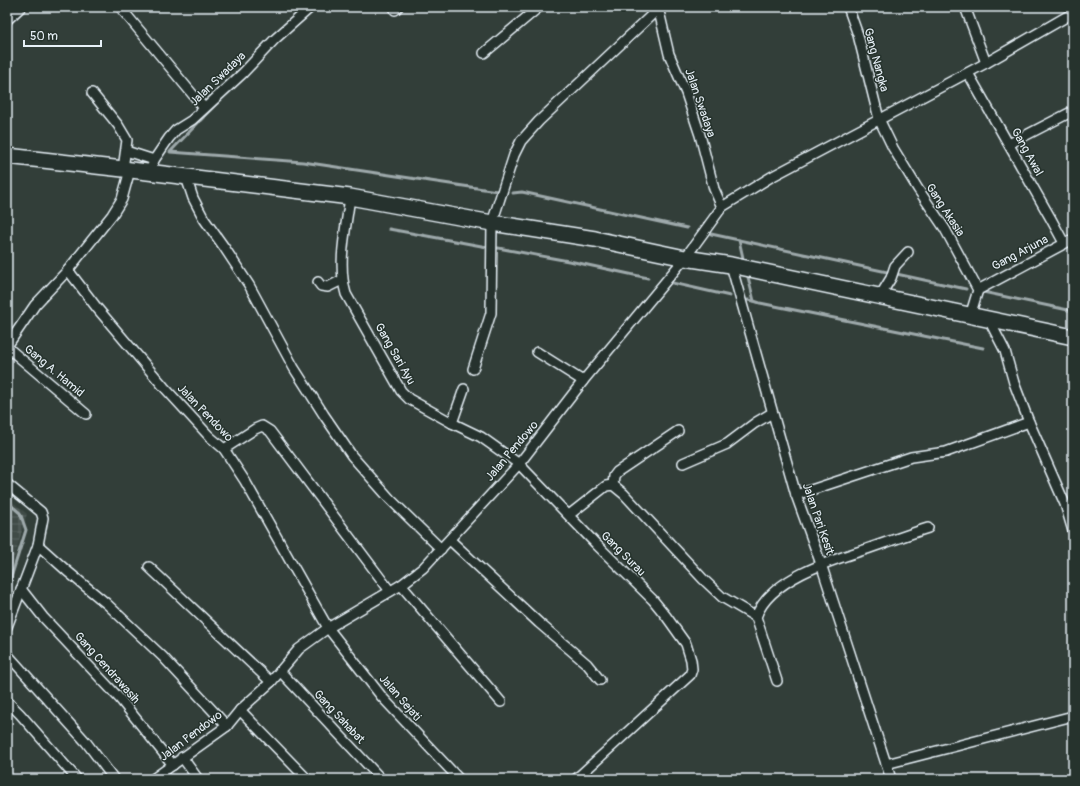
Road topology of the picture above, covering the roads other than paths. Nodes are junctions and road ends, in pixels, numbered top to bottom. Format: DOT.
graph roads {
  1 [pos="21,7"];
  2 [pos="120,7"];
  3 [pos="311,7"];
  4 [pos="539,7"];
  5 [pos="848,7"];
  6 [pos="965,7"];
  7 [pos="658,8"];
  8 [pos="1073,13"];
  9 [pos="7,20"];
  10 [pos="484,53"];
  11 [pos="986,63"];
  12 [pos="968,73"];
  13 [pos="92,93"];
  14 [pos="204,108"];
  15 [pos="1073,111"];
  16 [pos="879,119"];
  17 [pos="1009,144"];
  18 [pos="126,151"];
  19 [pos="7,156"];
  20 [pos="152,166"];
  21 [pos="127,169"];
  22 [pos="186,177"];
  23 [pos="350,198"];
  24 [pos="722,207"];
  25 [pos="492,223"];
  26 [pos="1073,239"];
  27 [pos="1064,243"];
  28 [pos="908,252"];
  29 [pos="685,258"];
  30 [pos="731,265"];
  31 [pos="68,270"];
  32 [pos="342,280"];
  33 [pos="318,282"];
  34 [pos="978,290"];
  35 [pos="880,296"];
  36 [pos="970,316"];
  37 [pos="989,320"];
  38 [pos="1073,337"];
  39 [pos="7,344"];
  40 [pos="537,352"];
  41 [pos="473,369"];
  42 [pos="583,381"];
  43 [pos="464,389"];
  44 [pos="772,412"];
  45 [pos="86,414"];
  46 [pos="1029,422"];
  47 [pos="452,423"];
  48 [pos="678,431"];
  49 [pos="224,449"];
  50 [pos="683,463"];
  51 [pos="519,464"];
  52 [pos="7,484"];
  53 [pos="613,484"];
  54 [pos="796,495"];
  55 [pos="569,515"];
  56 [pos="928,528"];
  57 [pos="1073,531"];
  58 [pos="450,540"];
  59 [pos="38,545"];
  60 [pos="441,549"];
  61 [pos="821,564"];
  62 [pos="149,567"];
  63 [pos="401,585"];
  64 [pos="21,588"];
  65 [pos="390,591"];
  66 [pos="756,617"];
  67 [pos="7,627"];
  68 [pos="328,628"];
  69 [pos="7,654"];
  70 [pos="280,671"];
  71 [pos="600,680"];
  72 [pos="777,681"];
  73 [pos="271,682"];
  74 [pos="7,701"];
  75 [pos="501,702"];
  76 [pos="240,710"];
  77 [pos="1073,716"];
  78 [pos="227,726"];
  79 [pos="182,758"];
  80 [pos="886,764"];
  81 [pos="173,765"];
  82 [pos="77,779"];
  83 [pos="114,779"];
  84 [pos="153,779"];
  85 [pos="198,779"];
  86 [pos="307,779"];
  87 [pos="381,779"];
  88 [pos="459,779"];
  89 [pos="576,779"];
  90 [pos="892,779"];
  1 -- 9 [label="street"];
  2 -- 14 [label="street"];
  3 -- 14 [label="street, Jalan Swadaya"];
  4 -- 10 [label="street"];
  5 -- 16 [label="street, Gang Nangka"];
  6 -- 11 [label="street"];
  7 -- 24 [label="street, Jalan Swadaya"];
  7 -- 25 [label="street"];
  8 -- 11 [label="street"];
  11 -- 12 [label="street"];
  12 -- 16 [label="street"];
  12 -- 17 [label="street, Gang Awal"];
  13 -- 18 [label="street"];
  14 -- 20 [label="street, Jalan Swadaya"];
  15 -- 17 [label="street"];
  16 -- 24 [label="street"];
  16 -- 34 [label="street, Gang Akasia"];
  17 -- 27 [label="street, Gang Awal"];
  18 -- 20 [label="street"];
  18 -- 21 [label="street"];
  19 -- 21 [label="main road"];
  20 -- 21 [label="main road"];
  20 -- 22 [label="main road"];
  21 -- 31 [label="street"];
  22 -- 23 [label="main road"];
  22 -- 60 [label="street"];
  23 -- 25 [label="main road"];
  23 -- 32 [label="street, Gang Sari Ayu"];
  24 -- 29 [label="street, Jalan Pendowo"];
  25 -- 29 [label="main road"];
  25 -- 41 [label="street"];
  26 -- 27 [label="street, Gang Arjuna"];
  27 -- 34 [label="street, Gang Arjuna"];
  28 -- 35 [label="street"];
  29 -- 30 [label="main road"];
  29 -- 42 [label="street, Jalan Pendowo"];
  30 -- 35 [label="main road"];
  30 -- 44 [label="street, Jalan Pari Kesit"];
  31 -- 39 [label="street"];
  31 -- 49 [label="street, Jalan Pendowo"];
  32 -- 33 [label="street"];
  32 -- 47 [label="street, Gang Sari Ayu"];
  34 -- 36 [label="street"];
  35 -- 36 [label="main road"];
  36 -- 37 [label="main road"];
  37 -- 38 [label="main road"];
  37 -- 46 [label="street"];
  39 -- 45 [label="street, Gang A. Hamid"];
  40 -- 42 [label="street"];
  42 -- 51 [label="street, Jalan Pendowo"];
  43 -- 47 [label="street"];
  44 -- 50 [label="street"];
  44 -- 54 [label="street, Jalan Pari Kesit"];
  46 -- 54 [label="street"];
  46 -- 57 [label="street"];
  47 -- 51 [label="street, Gang Sari Ayu"];
  48 -- 53 [label="street"];
  49 -- 65 [label="street"];
  49 -- 68 [label="street, Jalan Pendowo"];
  51 -- 55 [label="street, Gang Surau"];
  51 -- 58 [label="street, Jalan Pendowo"];
  52 -- 59 [label="street"];
  53 -- 55 [label="street"];
  53 -- 66 [label="street"];
  54 -- 61 [label="street, Jalan Pari Kesit"];
  55 -- 89 [label="street, Gang Surau"];
  56 -- 61 [label="street"];
  58 -- 60 [label="street, Jalan Pendowo"];
  58 -- 71 [label="street"];
  59 -- 64 [label="street"];
  59 -- 78 [label="street"];
  60 -- 63 [label="street, Jalan Pendowo"];
  61 -- 66 [label="street"];
  61 -- 80 [label="street, Jalan Pari Kesit"];
  62 -- 73 [label="street"];
  63 -- 65 [label="street, Jalan Pendowo"];
  63 -- 75 [label="street"];
  64 -- 67 [label="street"];
  64 -- 81 [label="street, Gang Cendrawasih"];
  65 -- 68 [label="street, Jalan Pendowo"];
  66 -- 72 [label="street"];
  68 -- 70 [label="street, Jalan Pendowo"];
  68 -- 88 [label="street, Jalan Sejati"];
  69 -- 83 [label="street"];
  70 -- 73 [label="street, Jalan Pendowo"];
  70 -- 87 [label="street, Gang Sahabat"];
  73 -- 76 [label="street, Jalan Pendowo"];
  74 -- 82 [label="street"];
  76 -- 78 [label="street, Jalan Pendowo"];
  76 -- 86 [label="street"];
  77 -- 80 [label="street"];
  78 -- 79 [label="street, Jalan Pendowo"];
  79 -- 81 [label="street, Jalan Pendowo"];
  79 -- 85 [label="street"];
  80 -- 90 [label="street, Jalan Pari Kesit"];
  81 -- 84 [label="street, Jalan Pendowo"];
}
